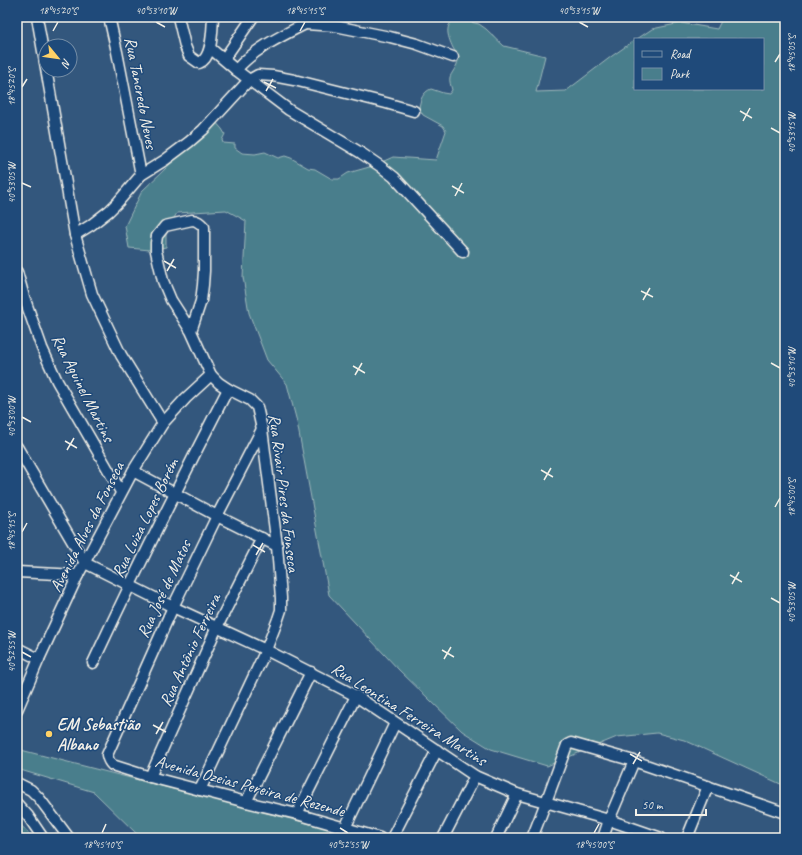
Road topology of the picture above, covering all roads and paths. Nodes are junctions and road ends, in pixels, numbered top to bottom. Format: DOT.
graph roads {
  1 [pos="109,17"];
  2 [pos="178,17"];
  3 [pos="213,17"];
  4 [pos="252,17"];
  5 [pos="319,17"];
  6 [pos="37,18"];
  7 [pos="306,24"];
  8 [pos="210,48"];
  9 [pos="453,57"];
  10 [pos="224,59"];
  11 [pos="236,70"];
  12 [pos="249,80"];
  13 [pos="414,111"];
  14 [pos="141,175"];
  15 [pos="75,235"];
  16 [pos="463,252"];
  17 [pos="17,272"];
  18 [pos="191,331"];
  19 [pos="211,375"];
  20 [pos="228,389"];
  21 [pos="163,423"];
  22 [pos="262,429"];
  23 [pos="17,447"];
  24 [pos="133,471"];
  25 [pos="121,492"];
  26 [pos="174,494"];
  27 [pos="217,516"];
  28 [pos="262,538"];
  29 [pos="277,546"];
  30 [pos="85,563"];
  31 [pos="17,572"];
  32 [pos="78,575"];
  33 [pos="129,586"];
  34 [pos="173,607"];
  35 [pos="217,627"];
  36 [pos="17,648"];
  37 [pos="266,650"];
  38 [pos="39,659"];
  39 [pos="93,663"];
  40 [pos="311,672"];
  41 [pos="356,696"];
  42 [pos="17,710"];
  43 [pos="395,723"];
  44 [pos="437,750"];
  45 [pos="634,761"];
  46 [pos="112,765"];
  47 [pos="475,776"];
  48 [pos="150,777"];
  49 [pos="17,782"];
  50 [pos="708,786"];
  51 [pos="200,790"];
  52 [pos="517,794"];
  53 [pos="246,802"];
  54 [pos="546,802"];
  55 [pos="17,804"];
  56 [pos="785,813"];
  57 [pos="297,814"];
  58 [pos="609,820"];
  59 [pos="345,828"];
  60 [pos="43,838"];
  61 [pos="69,838"];
  62 [pos="380,838"];
  63 [pos="392,838"];
  64 [pos="443,838"];
  65 [pos="496,838"];
  66 [pos="532,838"];
  67 [pos="603,838"];
  68 [pos="661,838"];
  69 [pos="687,838"];
  1 -- 14 [label="street, Rua Tancredo Neves"];
  2 -- 8 [label="street"];
  3 -- 8 [label="street"];
  4 -- 10 [label="street"];
  5 -- 7 [label="street"];
  6 -- 15 [label="street"];
  7 -- 9 [label="street"];
  7 -- 11 [label="street"];
  8 -- 10 [label="street"];
  10 -- 11 [label="street"];
  11 -- 12 [label="street"];
  12 -- 13 [label="street"];
  12 -- 14 [label="street"];
  12 -- 16 [label="street"];
  14 -- 15 [label="street"];
  15 -- 21 [label="street"];
  17 -- 25 [label="street, Rua Aguinel Martins"];
  18 -- 18 [label="street"];
  18 -- 19 [label="street"];
  19 -- 20 [label="street, Rua Rivair Pires da Fonseca"];
  19 -- 21 [label="street, Avenida Alves da Fonseca"];
  20 -- 22 [label="street, Rua Rivair Pires da Fonseca"];
  20 -- 26 [label="street, Rua Luiza Lopes Borém"];
  21 -- 24 [label="street, Avenida Alves da Fonseca"];
  22 -- 27 [label="street, Rua José de Matos"];
  22 -- 29 [label="street, Rua Rivair Pires da Fonseca"];
  23 -- 30 [label="street"];
  24 -- 25 [label="street, Avenida Alves da Fonseca"];
  24 -- 26 [label="street"];
  25 -- 30 [label="street, Avenida Alves da Fonseca"];
  26 -- 27 [label="street"];
  26 -- 33 [label="street, Rua Luiza Lopes Borém"];
  27 -- 28 [label="street"];
  27 -- 34 [label="street, Rua José de Matos"];
  28 -- 29 [label="street"];
  28 -- 35 [label="street, Rua Antônio Ferreira"];
  29 -- 37 [label="street, Rua Rivair Pires da Fonseca"];
  30 -- 32 [label="street, Avenida Alves da Fonseca"];
  30 -- 33 [label="street, Rua Leontina Ferreira Martins"];
  31 -- 32 [label="street"];
  32 -- 38 [label="street, Avenida Alves da Fonseca"];
  33 -- 34 [label="street, Rua Leontina Ferreira Martins"];
  33 -- 39 [label="street, Rua Luiza Lopes Borém"];
  34 -- 35 [label="street, Rua Leontina Ferreira Martins"];
  34 -- 46 [label="street, Rua José de Matos"];
  35 -- 37 [label="street, Rua Leontina Ferreira Martins"];
  35 -- 48 [label="street, Rua Antônio Ferreira"];
  36 -- 38 [label="street"];
  37 -- 40 [label="street, Rua Leontina Ferreira Martins"];
  37 -- 51 [label="street, Rua Rivair Pires da Fonseca"];
  38 -- 42 [label="street, Avenida Alves da Fonseca"];
  40 -- 41 [label="street, Rua Leontina Ferreira Martins"];
  40 -- 53 [label="street"];
  41 -- 43 [label="street, Rua Leontina Ferreira Martins"];
  41 -- 57 [label="street"];
  43 -- 44 [label="street, Rua Leontina Ferreira Martins"];
  43 -- 59 [label="street"];
  44 -- 47 [label="street, Rua Leontina Ferreira Martins"];
  44 -- 63 [label="street"];
  45 -- 50 [label="street"];
  45 -- 54 [label="street"];
  45 -- 58 [label="street"];
  46 -- 48 [label="street, Avenida Ozeias Pereira de Rezende"];
  47 -- 52 [label="street, Rua Leontina Ferreira Martins"];
  47 -- 64 [label="street"];
  48 -- 51 [label="street, Avenida Ozeias Pereira de Rezende"];
  49 -- 61 [label="street"];
  50 -- 56 [label="street"];
  50 -- 69 [label="street"];
  51 -- 53 [label="street, Avenida Ozeias Pereira de Rezende"];
  52 -- 54 [label="street, Rua Leontina Ferreira Martins"];
  52 -- 65 [label="street"];
  53 -- 57 [label="street, Avenida Ozeias Pereira de Rezende"];
  54 -- 58 [label="street, Rua Leontina Ferreira Martins"];
  54 -- 66 [label="street"];
  55 -- 60 [label="street"];
  57 -- 59 [label="street, Avenida Ozeias Pereira de Rezende"];
  58 -- 67 [label="street"];
  58 -- 68 [label="street, Rua Leontina Ferreira Martins"];
  59 -- 62 [label="street, Avenida Ozeias Pereira de Rezende"];
}
